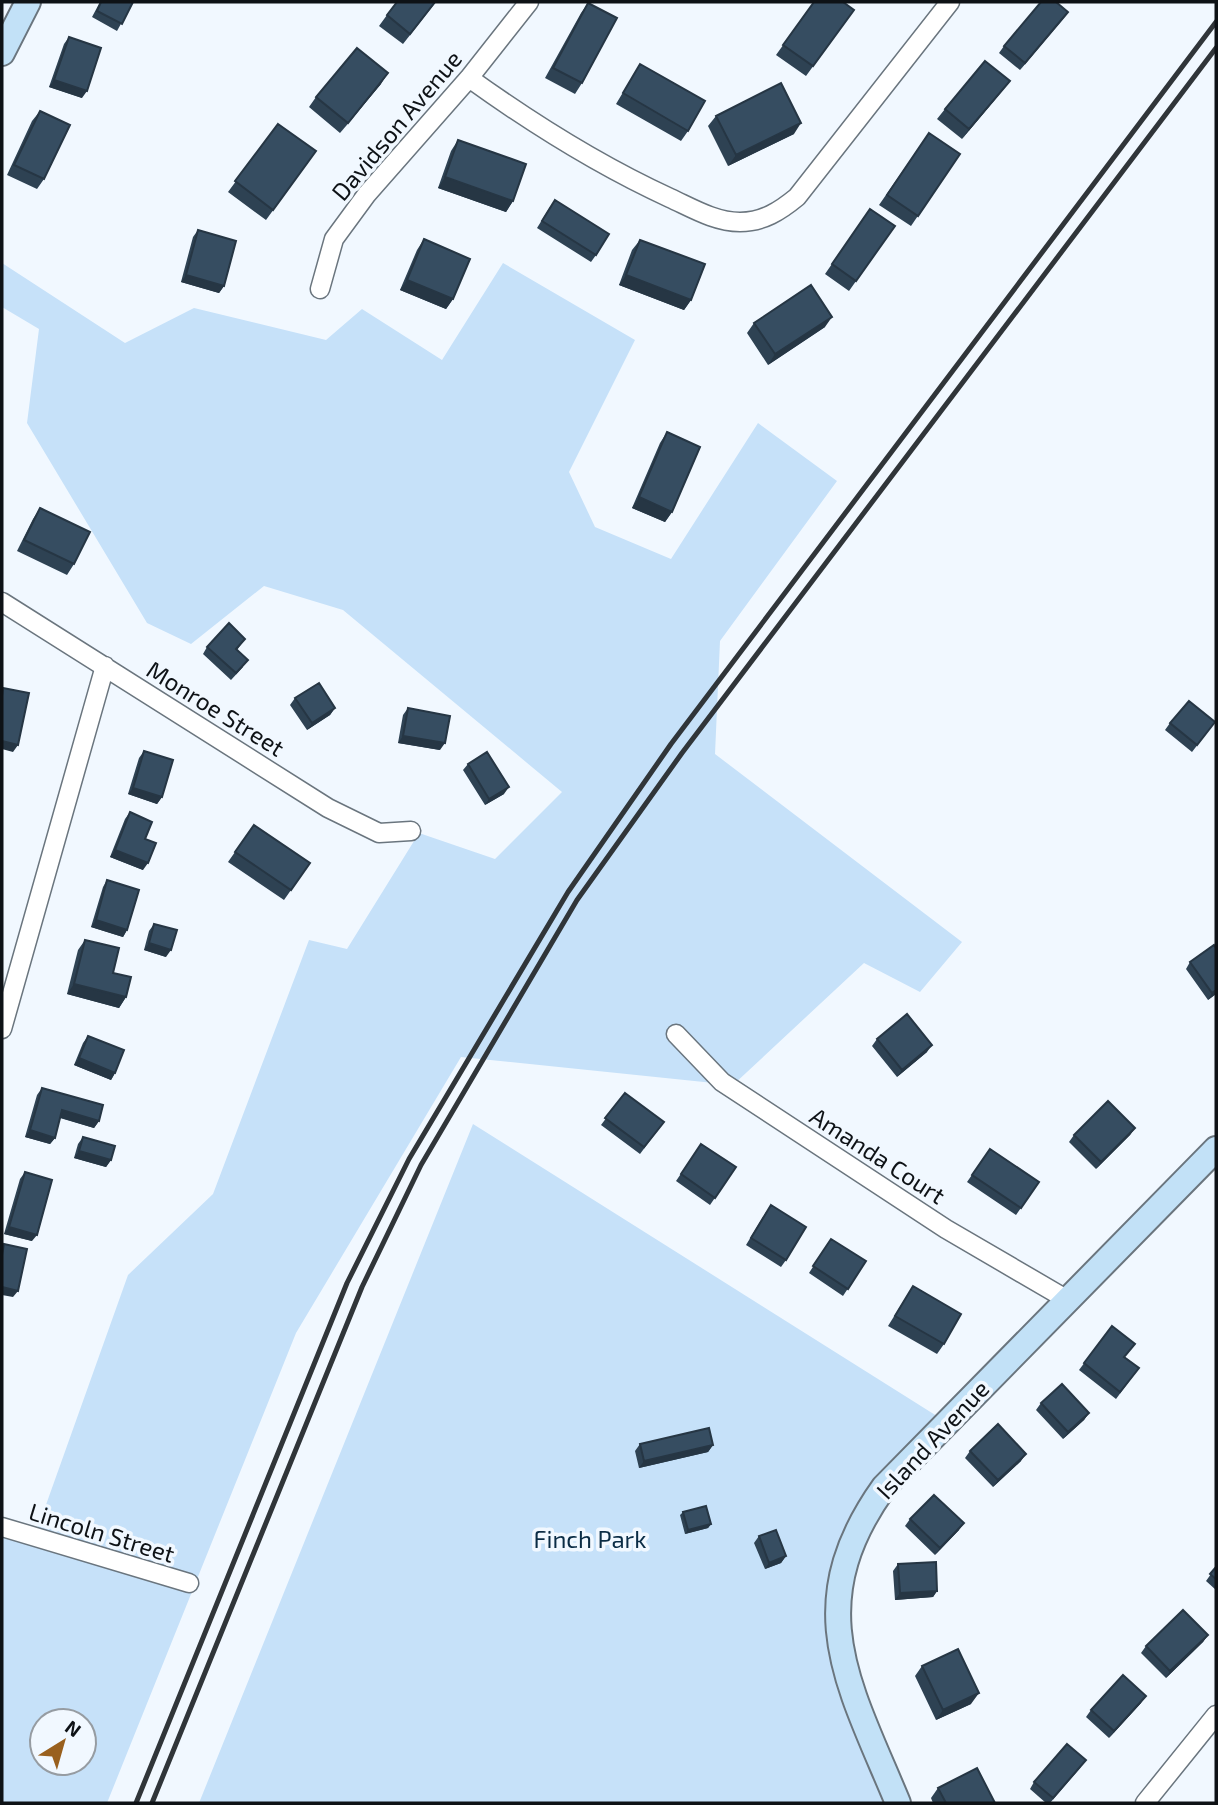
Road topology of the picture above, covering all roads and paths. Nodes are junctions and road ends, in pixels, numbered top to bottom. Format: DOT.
graph roads {
  1 [pos="28,2"];
  2 [pos="529,2"];
  3 [pos="950,2"];
  4 [pos="2,52"];
  5 [pos="469,78"];
  6 [pos="320,289"];
  7 [pos="2,602"];
  8 [pos="104,666"];
  9 [pos="411,831"];
  10 [pos="2,1030"];
  11 [pos="676,1034"];
  12 [pos="1216,1149"];
  13 [pos="1066,1299"];
  14 [pos="2,1527"];
  15 [pos="189,1583"];
  16 [pos="1216,1716"];
  17 [pos="898,1803"];
  18 [pos="1145,1803"];
  1 -- 4 [label="street"];
  2 -- 5 [label="street, Davidson Avenue"];
  3 -- 5 [label="street"];
  5 -- 6 [label="street, Davidson Avenue"];
  7 -- 8 [label="street, Monroe Street"];
  8 -- 9 [label="street, Monroe Street"];
  8 -- 10 [label="street"];
  11 -- 13 [label="street, Amanda Court"];
  12 -- 13 [label="street, Island Avenue"];
  13 -- 17 [label="street, Island Avenue"];
  14 -- 15 [label="street, Lincoln Street"];
  16 -- 18 [label="street"];
}
